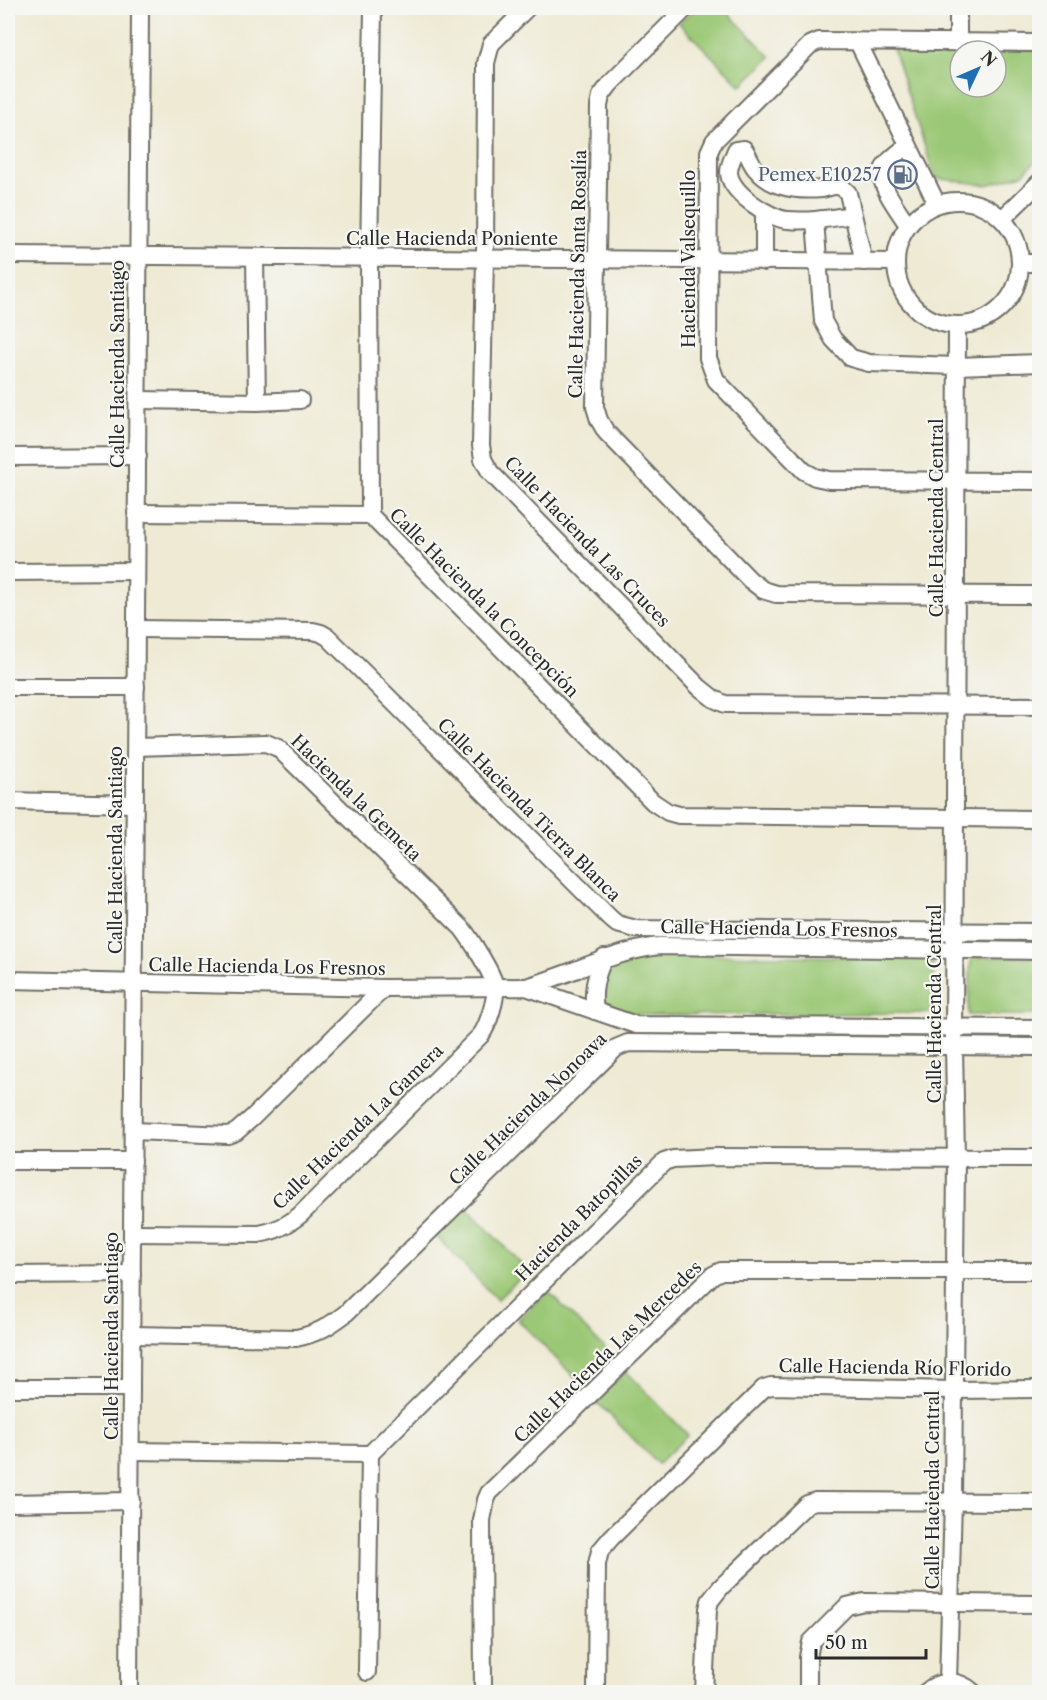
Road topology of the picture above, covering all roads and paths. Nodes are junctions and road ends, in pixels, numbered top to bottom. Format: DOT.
graph roads {
  1 [pos="140,8"];
  2 [pos="373,8"];
  3 [pos="527,8"];
  4 [pos="686,8"];
  5 [pos="958,8"];
  6 [pos="958,39"];
  7 [pos="858,42"];
  8 [pos="948,43"];
  9 [pos="1008,43"];
  10 [pos="1040,43"];
  11 [pos="908,145"];
  12 [pos="729,172"];
  13 [pos="709,174"];
  14 [pos="1040,182"];
  15 [pos="937,204"];
  16 [pos="764,212"];
  17 [pos="853,215"];
  18 [pos="1002,219"];
  19 [pos="815,221"];
  20 [pos="908,225"];
  21 [pos="8,255"];
  22 [pos="139,255"];
  23 [pos="255,257"];
  24 [pos="369,258"];
  25 [pos="485,258"];
  26 [pos="597,260"];
  27 [pos="710,260"];
  28 [pos="764,262"];
  29 [pos="864,262"];
  30 [pos="896,262"];
  31 [pos="818,263"];
  32 [pos="1021,263"];
  33 [pos="1040,263"];
  34 [pos="957,326"];
  35 [pos="1040,363"];
  36 [pos="957,366"];
  37 [pos="139,400"];
  38 [pos="300,400"];
  39 [pos="257,402"];
  40 [pos="138,456"];
  41 [pos="8,457"];
  42 [pos="1040,481"];
  43 [pos="957,482"];
  44 [pos="136,513"];
  45 [pos="370,515"];
  46 [pos="136,571"];
  47 [pos="8,572"];
  48 [pos="956,594"];
  49 [pos="1040,595"];
  50 [pos="137,629"];
  51 [pos="8,687"];
  52 [pos="136,687"];
  53 [pos="956,706"];
  54 [pos="1040,706"];
  55 [pos="136,747"];
  56 [pos="8,801"];
  57 [pos="135,804"];
  58 [pos="955,819"];
  59 [pos="1040,819"];
  60 [pos="955,931"];
  61 [pos="1040,932"];
  62 [pos="955,950"];
  63 [pos="1040,951"];
  64 [pos="604,958"];
  65 [pos="8,980"];
  66 [pos="134,984"];
  67 [pos="495,987"];
  68 [pos="526,987"];
  69 [pos="384,988"];
  70 [pos="596,1011"];
  71 [pos="1040,1028"];
  72 [pos="954,1029"];
  73 [pos="954,1046"];
  74 [pos="1040,1047"];
  75 [pos="133,1131"];
  76 [pos="956,1158"];
  77 [pos="1040,1158"];
  78 [pos="8,1161"];
  79 [pos="133,1161"];
  80 [pos="132,1233"];
  81 [pos="1040,1271"];
  82 [pos="953,1272"];
  83 [pos="132,1274"];
  84 [pos="8,1275"];
  85 [pos="132,1335"];
  86 [pos="8,1388"];
  87 [pos="131,1388"];
  88 [pos="1040,1389"];
  89 [pos="953,1390"];
  90 [pos="131,1451"];
  91 [pos="370,1454"];
  92 [pos="953,1500"];
  93 [pos="131,1501"];
  94 [pos="1040,1502"];
  95 [pos="8,1503"];
  96 [pos="952,1604"];
  97 [pos="1040,1604"];
  98 [pos="366,1672"];
  99 [pos="948,1682"];
  100 [pos="129,1692"];
  101 [pos="483,1692"];
  102 [pos="596,1692"];
  103 [pos="704,1692"];
  104 [pos="808,1692"];
  105 [pos="926,1692"];
  106 [pos="973,1692"];
  1 -- 22 [label="street, Calle Hacienda Santiago"];
  2 -- 24 [label="street, Calle Hacienda la Concepción"];
  3 -- 25 [label="street, Calle Hacienda Las Cruces"];
  4 -- 26 [label="street, Calle Hacienda Santa Rosalía"];
  5 -- 6 [label="street"];
  7 -- 8 [label="street, Hacienda Valsequillo"];
  7 -- 11 [label="street"];
  7 -- 13 [label="street, Hacienda Valsequillo"];
  9 -- 10 [label="street, Hacienda Valsequillo"];
  11 -- 15 [label="street"];
  11 -- 20 [label="street"];
  12 -- 13 [label="street"];
  12 -- 16 [label="street"];
  12 -- 17 [label="street"];
  13 -- 27 [label="street, Hacienda Valsequillo"];
  14 -- 18 [label="street"];
  15 -- 18 [label="street"];
  15 -- 20 [label="street"];
  16 -- 19 [label="street"];
  16 -- 28 [label="street"];
  17 -- 19 [label="street"];
  17 -- 29 [label="street"];
  18 -- 32 [label="street"];
  19 -- 31 [label="street"];
  20 -- 30 [label="street"];
  21 -- 22 [label="street, Calle Hacienda Poniente"];
  22 -- 23 [label="street, Calle Hacienda Poniente"];
  22 -- 37 [label="street, Calle Hacienda Santiago"];
  23 -- 24 [label="street, Calle Hacienda Poniente"];
  23 -- 39 [label="street"];
  24 -- 25 [label="street, Calle Hacienda Poniente"];
  24 -- 45 [label="street, Calle Hacienda la Concepción"];
  25 -- 26 [label="street, Calle Hacienda Poniente"];
  25 -- 53 [label="street, Calle Hacienda Las Cruces"];
  26 -- 27 [label="street, Calle Hacienda Poniente"];
  26 -- 48 [label="street, Calle Hacienda Santa Rosalía"];
  27 -- 28 [label="street, Calle Hacienda Poniente"];
  27 -- 43 [label="street, Hacienda Valsequillo"];
  28 -- 31 [label="street, Calle Hacienda Poniente"];
  29 -- 30 [label="street, Calle Hacienda Poniente"];
  29 -- 31 [label="street, Calle Hacienda Poniente"];
  30 -- 34 [label="street"];
  31 -- 36 [label="street"];
  32 -- 33 [label="street"];
  32 -- 34 [label="street"];
  34 -- 36 [label="street, Calle Hacienda Central"];
  35 -- 36 [label="street"];
  36 -- 43 [label="street, Calle Hacienda Central"];
  37 -- 39 [label="street"];
  37 -- 40 [label="street, Calle Hacienda Santiago"];
  38 -- 39 [label="street"];
  40 -- 41 [label="street"];
  40 -- 44 [label="street, Calle Hacienda Santiago"];
  42 -- 43 [label="street, Hacienda Valsequillo"];
  43 -- 48 [label="street, Calle Hacienda Central"];
  44 -- 45 [label="street"];
  44 -- 46 [label="street, Calle Hacienda Santiago"];
  45 -- 58 [label="street, Calle Hacienda la Concepción"];
  46 -- 47 [label="street"];
  46 -- 50 [label="street, Calle Hacienda Santiago"];
  48 -- 49 [label="street, Calle Hacienda Santa Rosalía"];
  48 -- 53 [label="street, Calle Hacienda Central"];
  50 -- 52 [label="street, Calle Hacienda Santiago"];
  50 -- 60 [label="street, Calle Hacienda Tierra Blanca"];
  51 -- 52 [label="street"];
  52 -- 55 [label="street, Calle Hacienda Santiago"];
  53 -- 54 [label="street, Calle Hacienda Las Cruces"];
  53 -- 58 [label="street, Calle Hacienda Central"];
  55 -- 57 [label="street, Calle Hacienda Santiago"];
  55 -- 67 [label="street, Hacienda la Gemeta"];
  56 -- 57 [label="street"];
  57 -- 66 [label="street, Calle Hacienda Santiago"];
  58 -- 59 [label="street, Calle Hacienda la Concepción"];
  58 -- 60 [label="street, Calle Hacienda Central"];
  60 -- 61 [label="street, Calle Hacienda Tierra Blanca"];
  60 -- 62 [label="street, Calle Hacienda Central"];
  62 -- 63 [label="street, Calle Hacienda Los Fresnos"];
  62 -- 64 [label="street, Calle Hacienda Los Fresnos"];
  62 -- 72 [label="street, Calle Hacienda Central"];
  64 -- 68 [label="street, Calle Hacienda Los Fresnos"];
  64 -- 70 [label="street"];
  65 -- 66 [label="street, Calle Hacienda Los Fresnos"];
  66 -- 69 [label="street, Calle Hacienda Los Fresnos"];
  66 -- 75 [label="street, Calle Hacienda Santiago"];
  67 -- 68 [label="street, Calle Hacienda Los Fresnos"];
  67 -- 69 [label="street, Calle Hacienda Los Fresnos"];
  67 -- 80 [label="street, Calle Hacienda La Gamera"];
  68 -- 70 [label="street, Calle Hacienda Los Fresnos"];
  69 -- 75 [label="street"];
  70 -- 72 [label="street, Calle Hacienda Los Fresnos"];
  71 -- 72 [label="street, Calle Hacienda Los Fresnos"];
  72 -- 73 [label="street, Calle Hacienda Central"];
  73 -- 74 [label="street, Calle Hacienda Nonoava"];
  73 -- 76 [label="street, Calle Hacienda Central"];
  73 -- 85 [label="street, Calle Hacienda Nonoava"];
  75 -- 79 [label="street, Calle Hacienda Santiago"];
  76 -- 77 [label="street, Hacienda Batopillas"];
  76 -- 82 [label="street, Calle Hacienda Central"];
  76 -- 91 [label="street, Hacienda Batopillas"];
  78 -- 79 [label="street"];
  79 -- 80 [label="street, Calle Hacienda Santiago"];
  80 -- 83 [label="street, Calle Hacienda Santiago"];
  81 -- 82 [label="street, Calle Hacienda Las Mercedes"];
  82 -- 89 [label="street, Calle Hacienda Central"];
  82 -- 101 [label="street, Calle Hacienda Las Mercedes"];
  83 -- 84 [label="street"];
  83 -- 85 [label="street, Calle Hacienda Santiago"];
  85 -- 87 [label="street, Calle Hacienda Santiago"];
  86 -- 87 [label="street"];
  87 -- 90 [label="street, Calle Hacienda Santiago"];
  88 -- 89 [label="street, Calle Hacienda Río Florido"];
  89 -- 92 [label="street, Calle Hacienda Central"];
  89 -- 102 [label="street, Calle Hacienda Río Florido"];
  90 -- 91 [label="street"];
  90 -- 93 [label="street, Calle Hacienda Santiago"];
  91 -- 98 [label="street"];
  92 -- 94 [label="street"];
  92 -- 96 [label="street, Calle Hacienda Central"];
  92 -- 103 [label="street"];
  93 -- 95 [label="street"];
  93 -- 100 [label="street, Calle Hacienda Santiago"];
  96 -- 97 [label="street"];
  96 -- 99 [label="street, Calle Hacienda Central"];
  96 -- 104 [label="street"];
  99 -- 105 [label="street"];
  99 -- 106 [label="street"];
}
